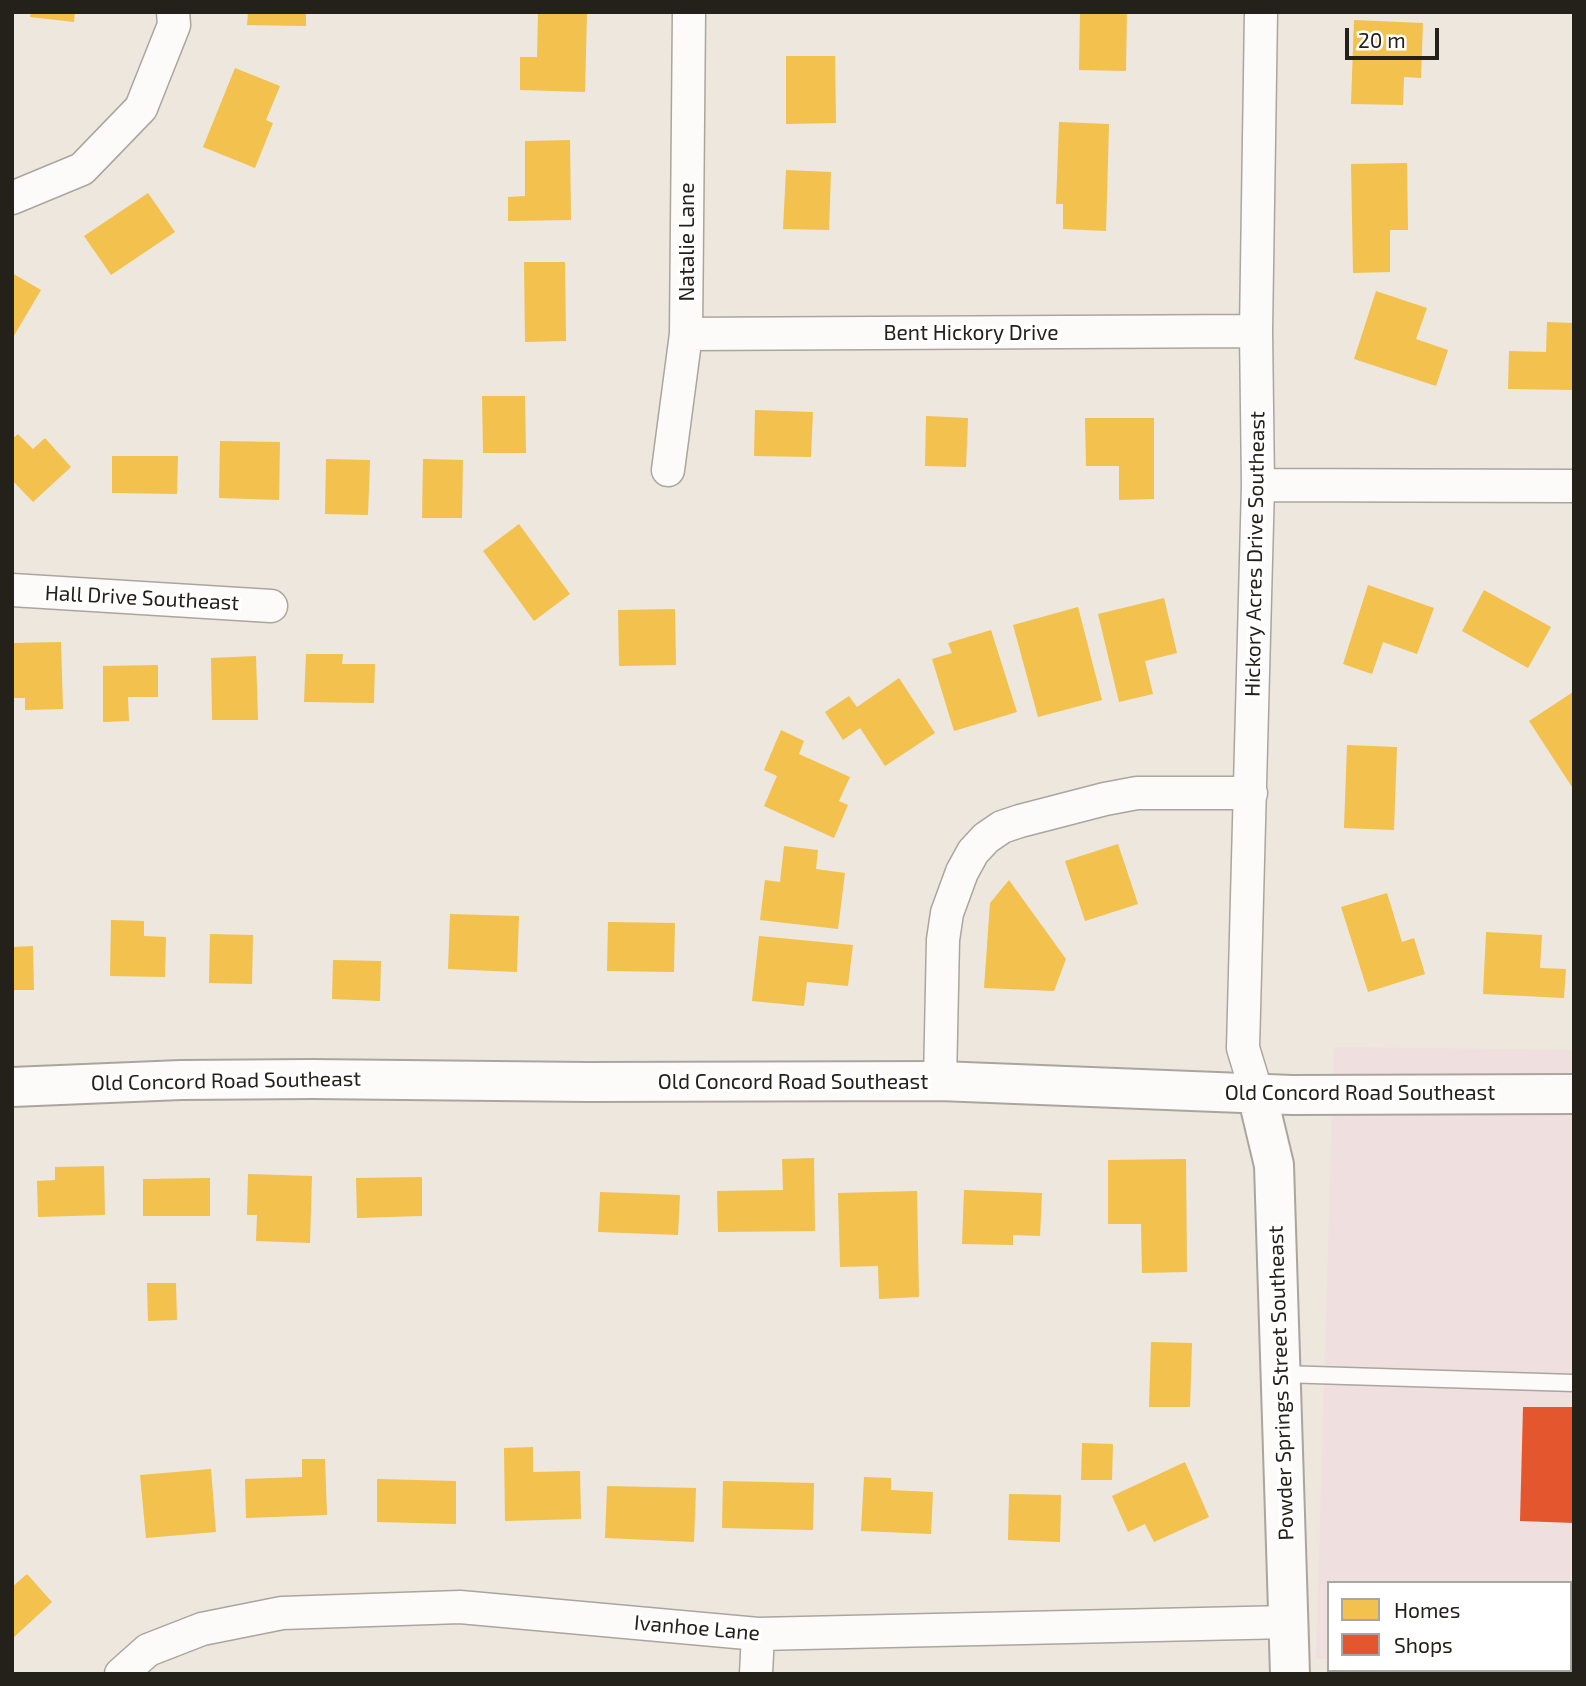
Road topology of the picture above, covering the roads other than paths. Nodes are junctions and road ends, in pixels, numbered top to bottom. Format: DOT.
graph roads {
  1 [pos="173,12"];
  2 [pos="689,12"];
  3 [pos="1261,12"];
  4 [pos="12,198"];
  5 [pos="1256,331"];
  6 [pos="687,334"];
  7 [pos="668,470"];
  8 [pos="1258,485"];
  9 [pos="1574,486"];
  10 [pos="12,590"];
  11 [pos="271,606"];
  12 [pos="1251,793"];
  13 [pos="940,1081"];
  14 [pos="12,1087"];
  15 [pos="1256,1094"];
  16 [pos="1574,1094"];
  17 [pos="1281,1374"];
  18 [pos="1574,1383"];
  19 [pos="1289,1622"];
  20 [pos="758,1634"];
  21 [pos="121,1674"];
  22 [pos="756,1674"];
  23 [pos="1290,1674"];
  1 -- 4 [label="street"];
  2 -- 6 [label="street, Natalie Lane"];
  3 -- 5 [label="street, Hickory Acres Drive Southeast"];
  5 -- 6 [label="street, Bent Hickory Drive"];
  5 -- 8 [label="street, Hickory Acres Drive Southeast"];
  6 -- 7 [label="street, Natalie Lane"];
  8 -- 9 [label="street"];
  8 -- 12 [label="street, Hickory Acres Drive Southeast"];
  10 -- 11 [label="street, Hall Drive Southeast"];
  12 -- 13 [label="street"];
  12 -- 15 [label="street, Hickory Acres Drive Southeast"];
  13 -- 14 [label="street, Old Concord Road Southeast"];
  13 -- 15 [label="street, Old Concord Road Southeast"];
  15 -- 16 [label="street, Old Concord Road Southeast"];
  15 -- 17 [label="street, Powder Springs Street Southeast"];
  17 -- 18 [label="lane"];
  17 -- 19 [label="street, Powder Springs Street Southeast"];
  19 -- 20 [label="street, Ivanhoe Lane"];
  19 -- 23 [label="street, Powder Springs Street Southeast"];
  20 -- 21 [label="street, Ivanhoe Lane"];
  20 -- 22 [label="street"];
}
